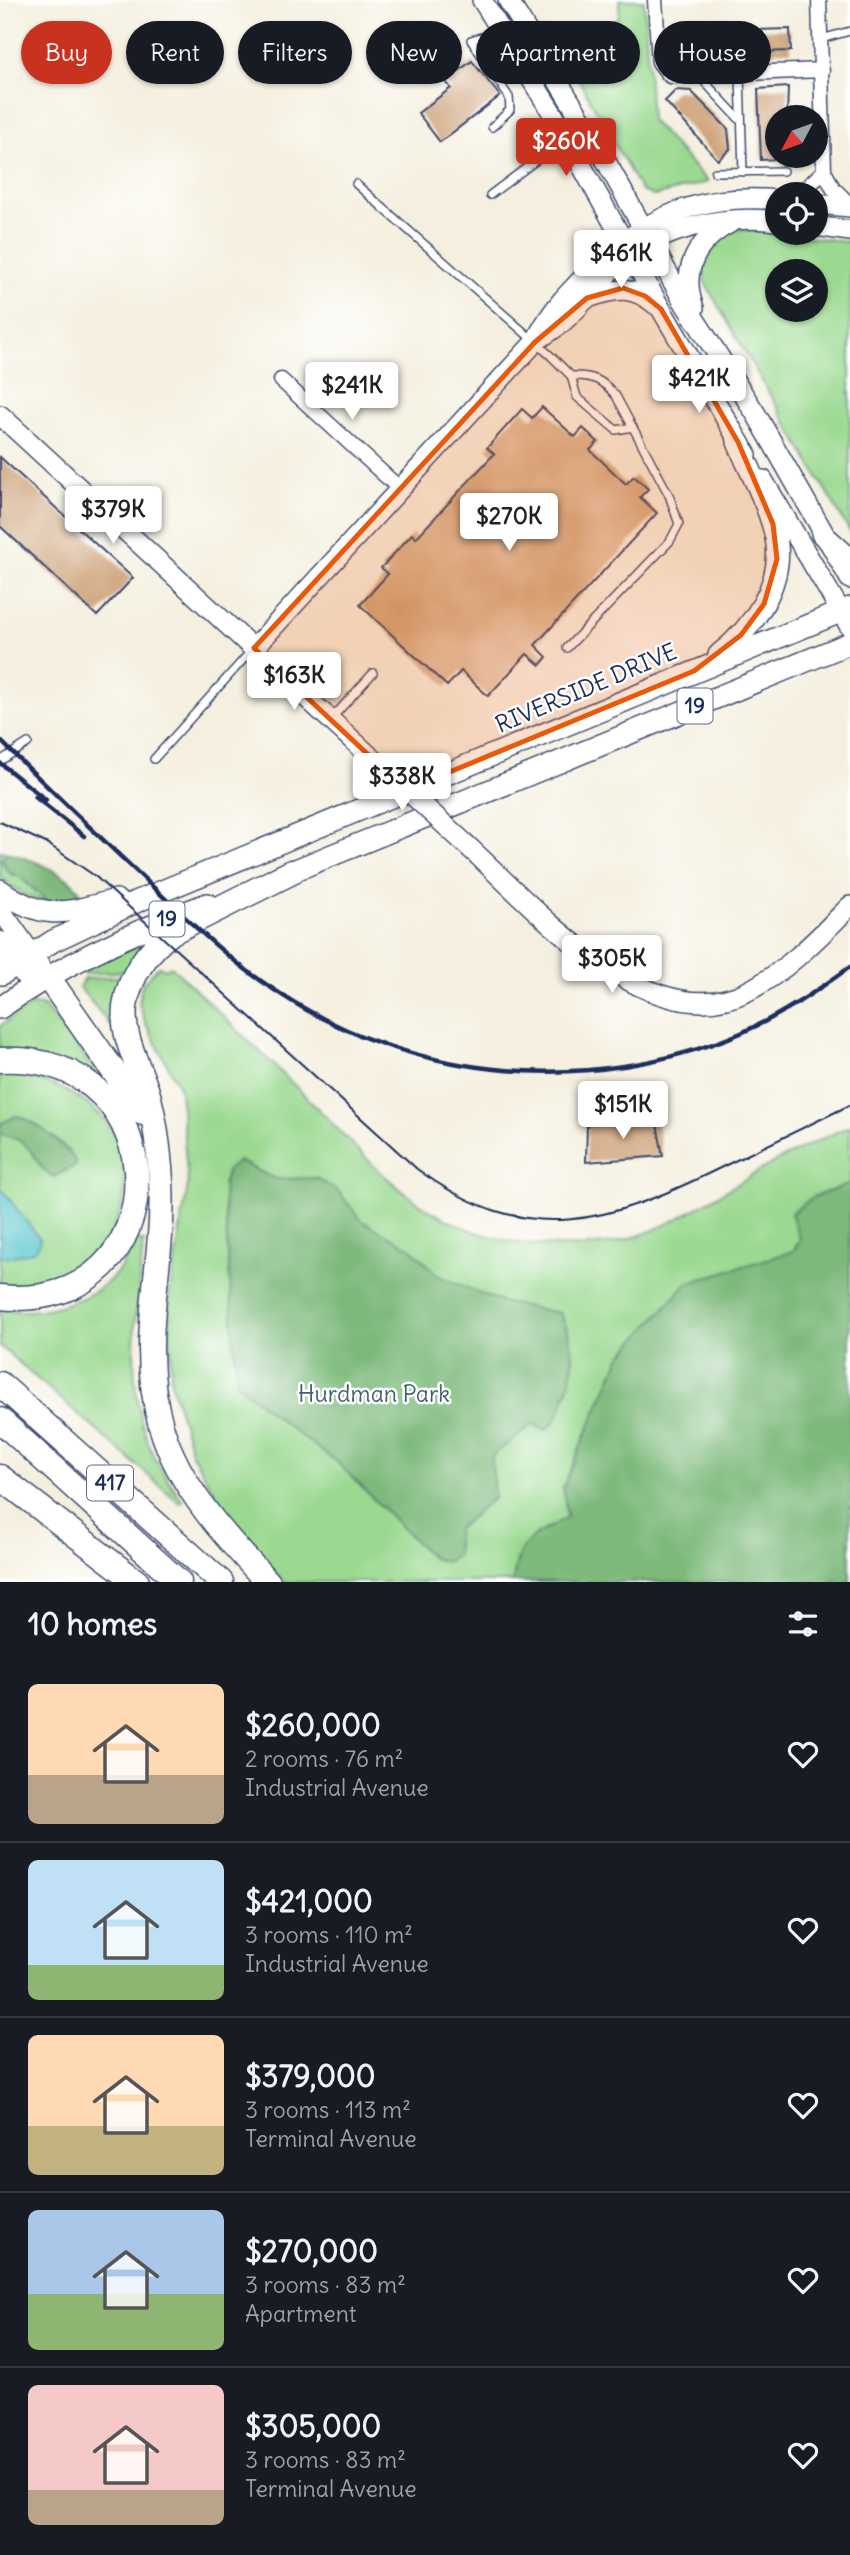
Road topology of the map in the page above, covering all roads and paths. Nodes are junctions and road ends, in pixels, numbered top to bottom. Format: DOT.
graph roads {
  1 [pos="482,0"];
  2 [pos="508,0"];
  3 [pos="655,0"];
  4 [pos="819,0"];
  5 [pos="495,21"];
  6 [pos="656,21"];
  7 [pos="850,31"];
  8 [pos="821,39"];
  9 [pos="822,70"];
  10 [pos="771,73"];
  11 [pos="500,84"];
  12 [pos="533,84"];
  13 [pos="707,84"];
  14 [pos="740,84"];
  15 [pos="742,122"];
  16 [pos="492,127"];
  17 [pos="566,138"];
  18 [pos="783,171"];
  19 [pos="824,171"];
  20 [pos="715,172"];
  21 [pos="743,172"];
  22 [pos="813,182"];
  23 [pos="356,184"];
  24 [pos="490,195"];
  25 [pos="765,201"];
  26 [pos="828,205"];
  27 [pos="850,206"];
  28 [pos="740,218"];
  29 [pos="765,220"];
  30 [pos="828,228"];
  31 [pos="850,231"];
  32 [pos="648,235"];
  33 [pos="627,247"];
  34 [pos="587,298"];
  35 [pos="661,309"];
  36 [pos="709,341"];
  37 [pos="535,342"];
  38 [pos="571,376"];
  39 [pos="281,380"];
  40 [pos="0,415"];
  41 [pos="633,427"];
  42 [pos="738,442"];
  43 [pos="400,489"];
  44 [pos="822,534"];
  45 [pos="850,559"];
  46 [pos="850,579"];
  47 [pos="847,615"];
  48 [pos="850,643"];
  49 [pos="254,648"];
  50 [pos="567,648"];
  51 [pos="694,671"];
  52 [pos="373,674"];
  53 [pos="331,718"];
  54 [pos="28,743"];
  55 [pos="154,759"];
  56 [pos="0,761"];
  57 [pos="292,872"];
  58 [pos="183,883"];
  59 [pos="0,890"];
  60 [pos="850,906"];
  61 [pos="0,909"];
  62 [pos="0,941"];
  63 [pos="12,965"];
  64 [pos="39,981"];
  65 [pos="0,1008"];
  66 [pos="0,1060"];
  67 [pos="158,1145"];
  68 [pos="0,1297"];
  69 [pos="0,1384"];
  70 [pos="0,1420"];
  71 [pos="0,1477"];
  72 [pos="137,1582"];
  73 [pos="179,1582"];
  74 [pos="221,1582"];
  75 [pos="268,1582"];
  1 -- 5 [label="street"];
  2 -- 32 [label="street"];
  3 -- 6 [label="street"];
  4 -- 8 [label="street"];
  7 -- 8 [label="lane"];
  8 -- 9 [label="street"];
  9 -- 10 [label="street"];
  9 -- 19 [label="street"];
  11 -- 16 [label="lane"];
  12 -- 17 [label="street"];
  13 -- 15 [label="lane"];
  14 -- 15 [label="lane"];
  15 -- 21 [label="lane"];
  17 -- 24 [label="lane"];
  17 -- 33 [label="street"];
  18 -- 21 [label="lane"];
  19 -- 22 [label="street"];
  19 -- 27 [label="street"];
  20 -- 21 [label="lane"];
  23 -- 37 [label="lane"];
  25 -- 32 [label="street"];
  26 -- 27 [label="street"];
  28 -- 29 [label="street"];
  28 -- 32 [label="street"];
  28 -- 36 [label="street"];
  30 -- 31 [label="street"];
  32 -- 33 [label="street"];
  32 -- 36 [label="street"];
  33 -- 34 [label="street"];
  33 -- 35 [label="street"];
  33 -- 37 [label="street"];
  34 -- 35 [label="street"];
  34 -- 37 [label="street"];
  35 -- 42 [label="street"];
  36 -- 44 [label="street"];
  37 -- 38 [label="lane"];
  37 -- 43 [label="street"];
  38 -- 41 [label="lane"];
  38 -- 41 [label="lane"];
  39 -- 43 [label="street"];
  40 -- 49 [label="street"];
  41 -- 50 [label="lane"];
  42 -- 47 [label="street"];
  42 -- 51 [label="main road"];
  43 -- 49 [label="street"];
  44 -- 45 [label="main road"];
  44 -- 46 [label="street"];
  47 -- 51 [label="main road, RIVERSIDE DRIVE / 19"];
  48 -- 57 [label="main road, 19"];
  49 -- 53 [label="street"];
  49 -- 55 [label="lane"];
  51 -- 58 [label="main road, RIVERSIDE DRIVE / 19"];
  52 -- 53 [label="lane"];
  53 -- 60 [label="street, bridge"];
  54 -- 56 [label="lane"];
  57 -- 64 [label="main road, 19"];
  57 -- 67 [label="highway"];
  58 -- 59 [label="main road"];
  58 -- 63 [label="main road, RIVERSIDE DRIVE / 19"];
  61 -- 63 [label="street"];
  62 -- 63 [label="street"];
  63 -- 64 [label="street"];
  64 -- 65 [label="main road, 19"];
  64 -- 67 [label="highway"];
  66 -- 68 [label="highway"];
  67 -- 75 [label="highway"];
  69 -- 74 [label="highway, 417"];
  70 -- 73 [label="highway, 417"];
  71 -- 72 [label="highway"];
}
